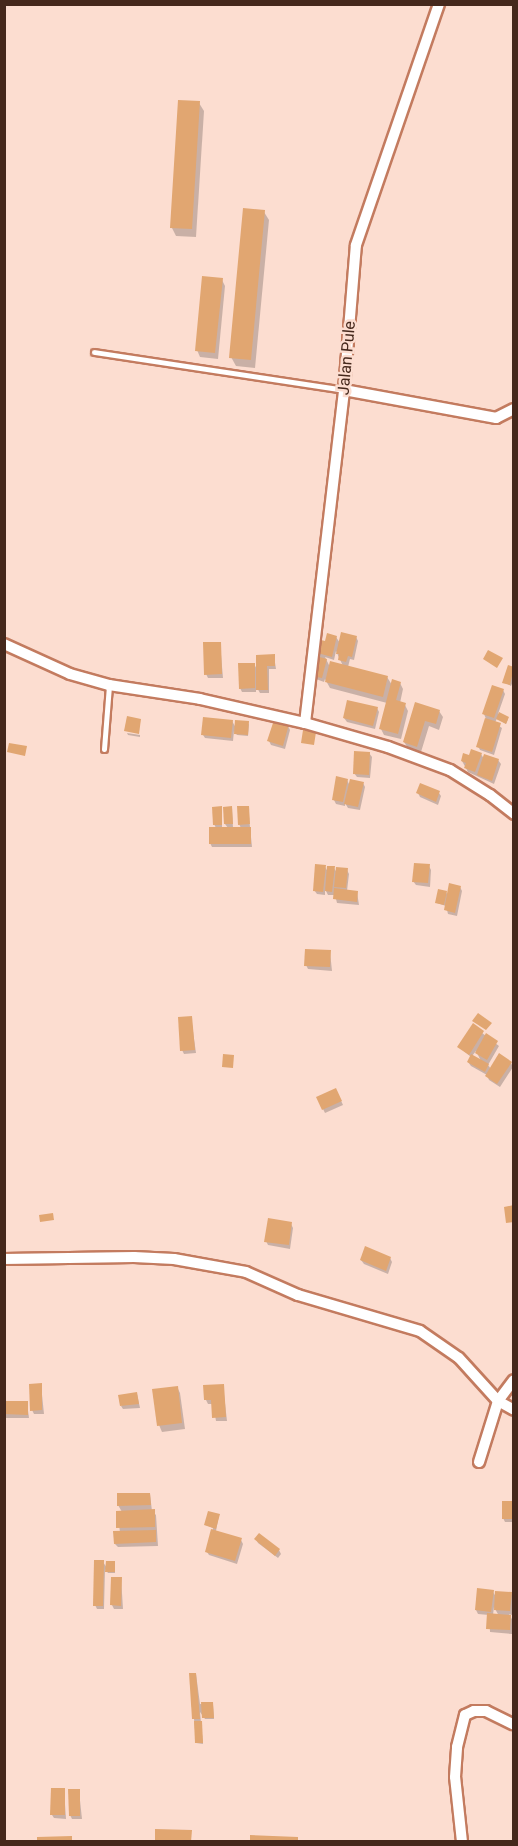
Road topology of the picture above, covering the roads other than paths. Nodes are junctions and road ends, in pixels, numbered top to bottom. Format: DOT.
graph roads {
  1 [pos="439,4"];
  2 [pos="93,352"];
  3 [pos="344,390"];
  4 [pos="513,409"];
  5 [pos="4,644"];
  6 [pos="109,685"];
  7 [pos="305,723"];
  8 [pos="104,749"];
  9 [pos="513,814"];
  10 [pos="4,1258"];
  11 [pos="513,1380"];
  12 [pos="498,1401"];
  13 [pos="513,1410"];
  14 [pos="479,1462"];
  15 [pos="513,1724"];
  16 [pos="462,1842"];
  1 -- 3 [label="street, Jalan Pule"];
  2 -- 3 [label="lane"];
  3 -- 4 [label="street"];
  3 -- 7 [label="street, Jalan Pule"];
  5 -- 6 [label="street"];
  6 -- 7 [label="street"];
  6 -- 8 [label="lane"];
  7 -- 9 [label="street"];
  10 -- 12 [label="street"];
  11 -- 12 [label="street"];
  12 -- 13 [label="street"];
  12 -- 14 [label="street"];
  15 -- 16 [label="street"];
}
